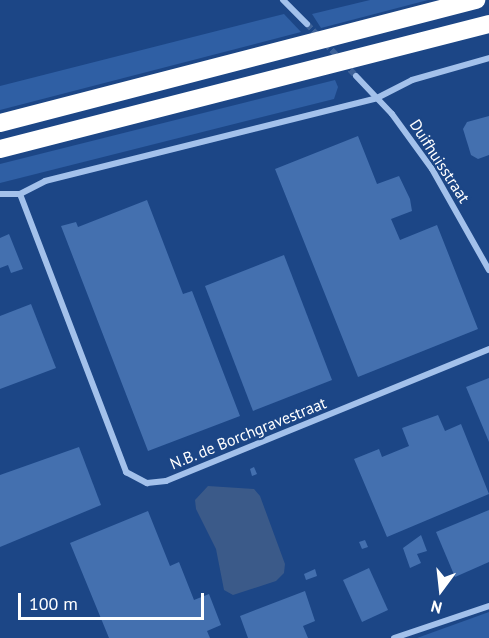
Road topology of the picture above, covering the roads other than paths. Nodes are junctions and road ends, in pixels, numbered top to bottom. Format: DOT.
graph roads {
  1 [pos="283,0"];
  2 [pos="476,0"];
  3 [pos="308,24"];
  4 [pos="489,24"];
  5 [pos="489,58"];
  6 [pos="356,76"];
  7 [pos="377,98"];
  8 [pos="0,123"];
  9 [pos="0,149"];
  10 [pos="0,194"];
  11 [pos="20,194"];
  12 [pos="489,270"];
  13 [pos="489,349"];
  14 [pos="489,606"];
  15 [pos="394,638"];
  1 -- 3 [label="street"];
  2 -- 8 [label="highway"];
  4 -- 9 [label="highway"];
  5 -- 7 [label="street"];
  6 -- 7 [label="street, Duifhuisstraat"];
  7 -- 11 [label="street"];
  7 -- 12 [label="street, Duifhuisstraat"];
  10 -- 11 [label="street"];
  11 -- 13 [label="street, N.B. de Borchgravestraat"];
  14 -- 15 [label="street"];
}
